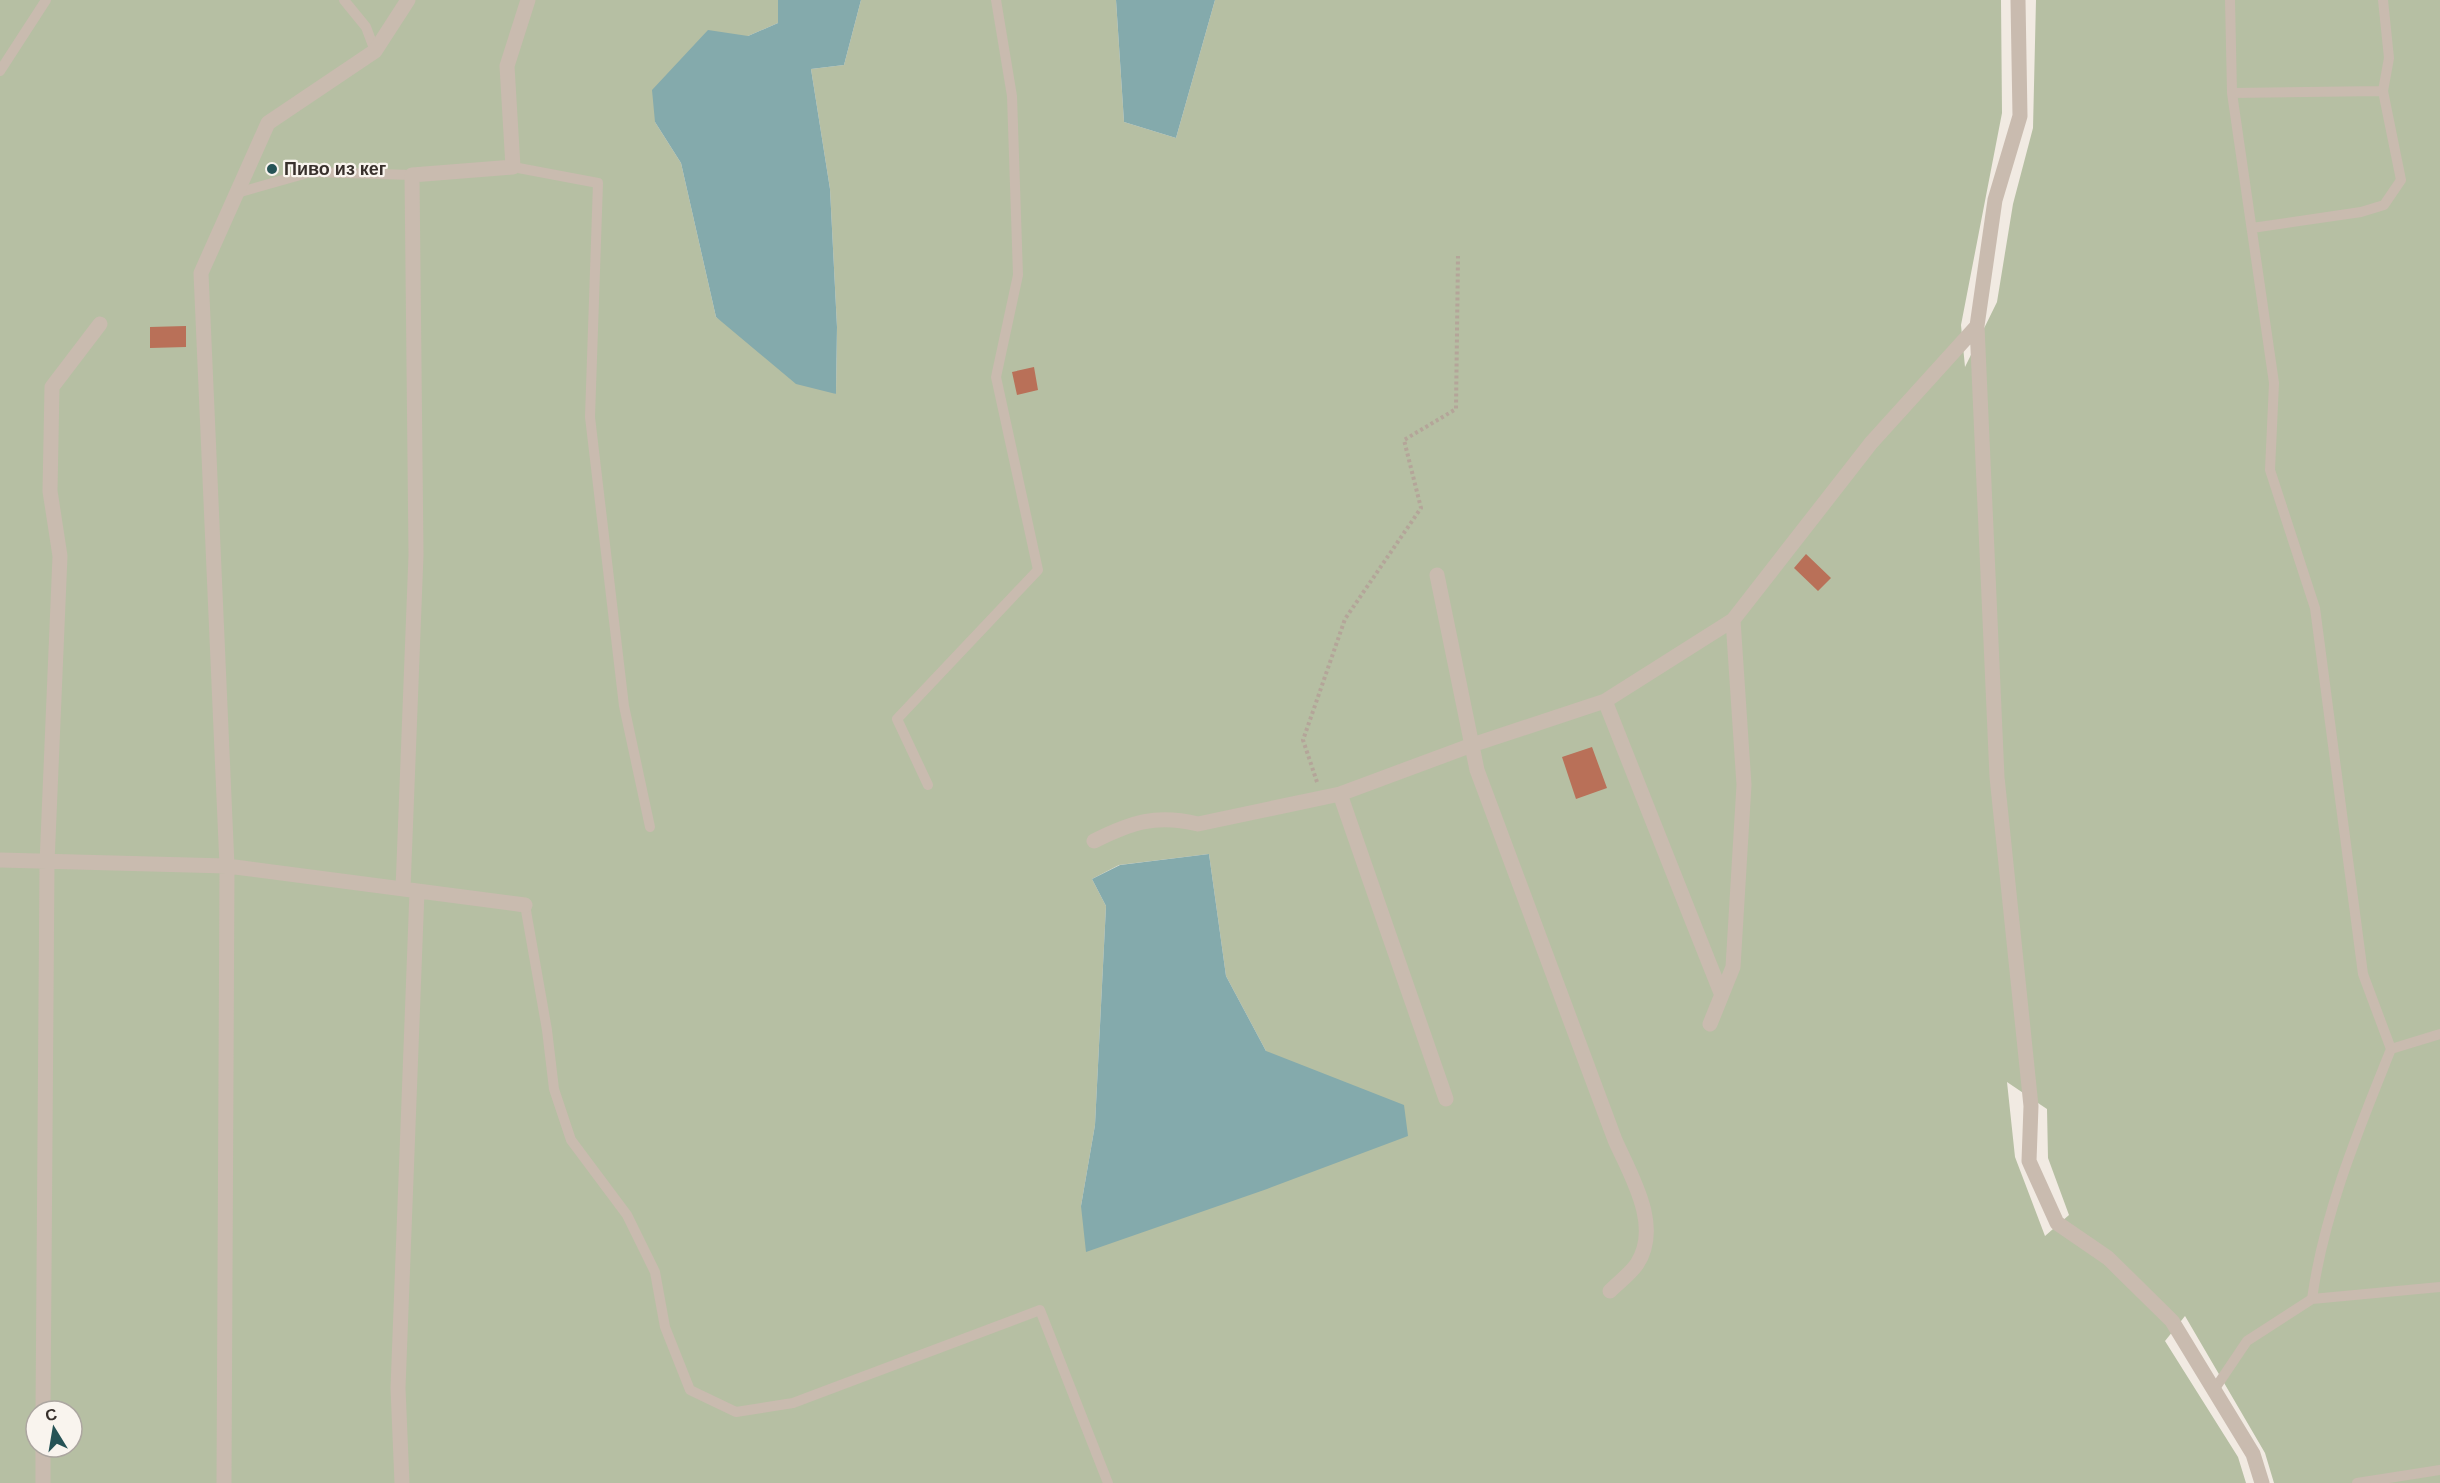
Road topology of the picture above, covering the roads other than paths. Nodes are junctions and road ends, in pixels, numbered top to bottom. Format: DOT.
graph roads {
  1 [pos="46,0"];
  2 [pos="344,0"];
  3 [pos="408,0"];
  4 [pos="528,0"];
  5 [pos="996,0"];
  6 [pos="2018,0"];
  7 [pos="2230,0"];
  8 [pos="2383,0"];
  9 [pos="375,51"];
  10 [pos="0,71"];
  11 [pos="2383,91"];
  12 [pos="2232,93"];
  13 [pos="513,167"];
  14 [pos="412,175"];
  15 [pos="237,193"];
  16 [pos="2252,228"];
  17 [pos="100,324"];
  18 [pos="1977,326"];
  19 [pos="1437,575"];
  20 [pos="1733,620"];
  21 [pos="1605,701"];
  22 [pos="1472,745"];
  23 [pos="928,785"];
  24 [pos="1340,794"];
  25 [pos="650,826"];
  26 [pos="1094,841"];
  27 [pos="0,860"];
  28 [pos="47,863"];
  29 [pos="227,866"];
  30 [pos="410,890"];
  31 [pos="525,905"];
  32 [pos="1721,993"];
  33 [pos="1710,1024"];
  34 [pos="2440,1035"];
  35 [pos="2391,1049"];
  36 [pos="1446,1099"];
  37 [pos="2440,1287"];
  38 [pos="1610,1291"];
  39 [pos="2312,1299"];
  40 [pos="2214,1390"];
  41 [pos="43,1399"];
  42 [pos="43,1459"];
  43 [pos="2440,1470"];
  44 [pos="43,1483"];
  45 [pos="224,1483"];
  46 [pos="402,1483"];
  47 [pos="1108,1483"];
  48 [pos="2262,1483"];
  49 [pos="2357,1483"];
  1 -- 10 [label="lane"];
  2 -- 9 [label="lane"];
  3 -- 9 [label="street"];
  4 -- 13 [label="street"];
  5 -- 23 [label="lane"];
  6 -- 18 [label="street"];
  7 -- 12 [label="lane"];
  8 -- 11 [label="lane"];
  9 -- 15 [label="street"];
  11 -- 12 [label="lane"];
  11 -- 16 [label="lane"];
  12 -- 16 [label="lane"];
  13 -- 14 [label="street"];
  13 -- 25 [label="lane"];
  14 -- 15 [label="lane"];
  14 -- 30 [label="street"];
  15 -- 29 [label="street"];
  16 -- 35 [label="lane"];
  17 -- 28 [label="street"];
  18 -- 20 [label="street"];
  18 -- 40 [label="street"];
  19 -- 22 [label="street"];
  20 -- 21 [label="street"];
  20 -- 32 [label="street"];
  21 -- 22 [label="street"];
  21 -- 32 [label="street"];
  22 -- 24 [label="street"];
  22 -- 38 [label="street"];
  24 -- 26 [label="street"];
  24 -- 36 [label="street"];
  27 -- 28 [label="street"];
  28 -- 29 [label="street"];
  28 -- 41 [label="street"];
  29 -- 30 [label="street"];
  29 -- 45 [label="street"];
  30 -- 31 [label="street"];
  30 -- 46 [label="street"];
  31 -- 47 [label="lane"];
  32 -- 33 [label="street"];
  34 -- 35 [label="lane"];
  35 -- 39 [label="lane"];
  37 -- 39 [label="lane"];
  39 -- 40 [label="lane"];
  40 -- 48 [label="street"];
  42 -- 44 [label="street"];
  43 -- 49 [label="lane"];
}
